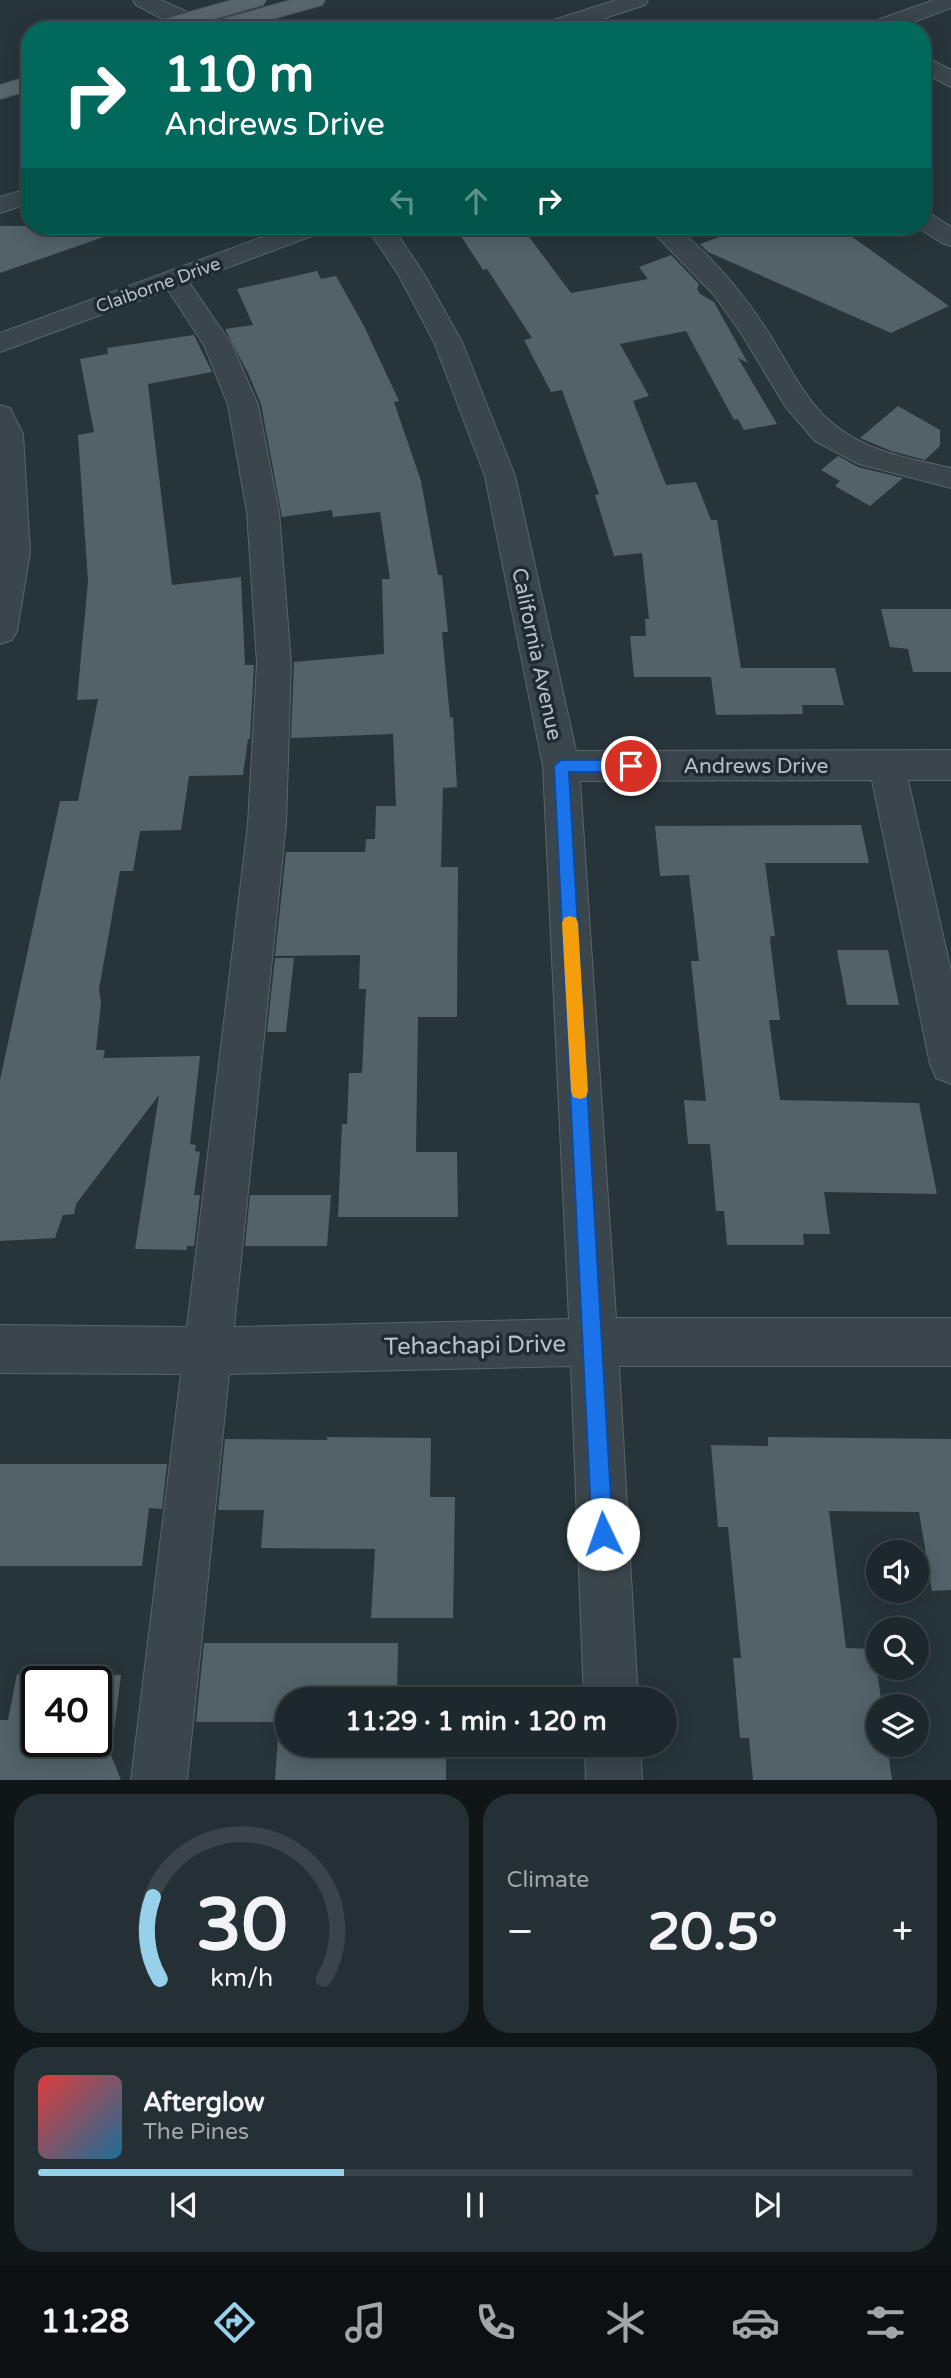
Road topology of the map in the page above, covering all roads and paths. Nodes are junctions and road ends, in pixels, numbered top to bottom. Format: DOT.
graph roads {
  1 [pos="144,0"];
  2 [pos="256,0"];
  3 [pos="314,0"];
  4 [pos="637,0"];
  5 [pos="951,1"];
  6 [pos="190,17"];
  7 [pos="243,21"];
  8 [pos="573,21"];
  9 [pos="896,21"];
  10 [pos="21,66"];
  11 [pos="931,68"];
  12 [pos="0,72"];
  13 [pos="951,80"];
  14 [pos="21,86"];
  15 [pos="0,92"];
  16 [pos="21,198"];
  17 [pos="0,205"];
  18 [pos="931,225"];
  19 [pos="292,235"];
  20 [pos="385,235"];
  21 [pos="670,235"];
  22 [pos="951,238"];
  23 [pos="174,279"];
  24 [pos="0,343"];
  25 [pos="0,415"];
  26 [pos="951,478"];
  27 [pos="0,631"];
  28 [pos="951,765"];
  29 [pos="561,766"];
  30 [pos="887,766"];
  31 [pos="947,1025"];
  32 [pos="951,1064"];
  33 [pos="594,1342"];
  34 [pos="951,1342"];
  35 [pos="0,1349"];
  36 [pos="205,1351"];
  37 [pos="610,1687"];
  38 [pos="613,1757"];
  39 [pos="159,1780"];
  40 [pos="614,1780"];
  1 -- 6 [label="street"];
  2 -- 6 [label="main road"];
  3 -- 7 [label="main road"];
  4 -- 8 [label="street"];
  5 -- 9 [label="street"];
  10 -- 12 [label="main road"];
  11 -- 13 [label="street"];
  14 -- 15 [label="main road"];
  16 -- 17 [label="street"];
  18 -- 22 [label="street"];
  19 -- 23 [label="street, Claiborne Drive"];
  20 -- 29 [label="street, California Avenue"];
  21 -- 26 [label="street"];
  23 -- 24 [label="street, Claiborne Drive"];
  23 -- 36 [label="street"];
  25 -- 27 [label="street"];
  28 -- 30 [label="street, Andrews Drive"];
  29 -- 30 [label="street, Andrews Drive"];
  29 -- 33 [label="street, California Avenue"];
  30 -- 31 [label="street"];
  31 -- 32 [label="street"];
  33 -- 34 [label="street, Tehachapi Drive"];
  33 -- 36 [label="street, Tehachapi Drive"];
  33 -- 37 [label="street, California Avenue"];
  35 -- 36 [label="street, Tehachapi Drive"];
  36 -- 39 [label="street"];
  38 -- 40 [label="street"];
}
